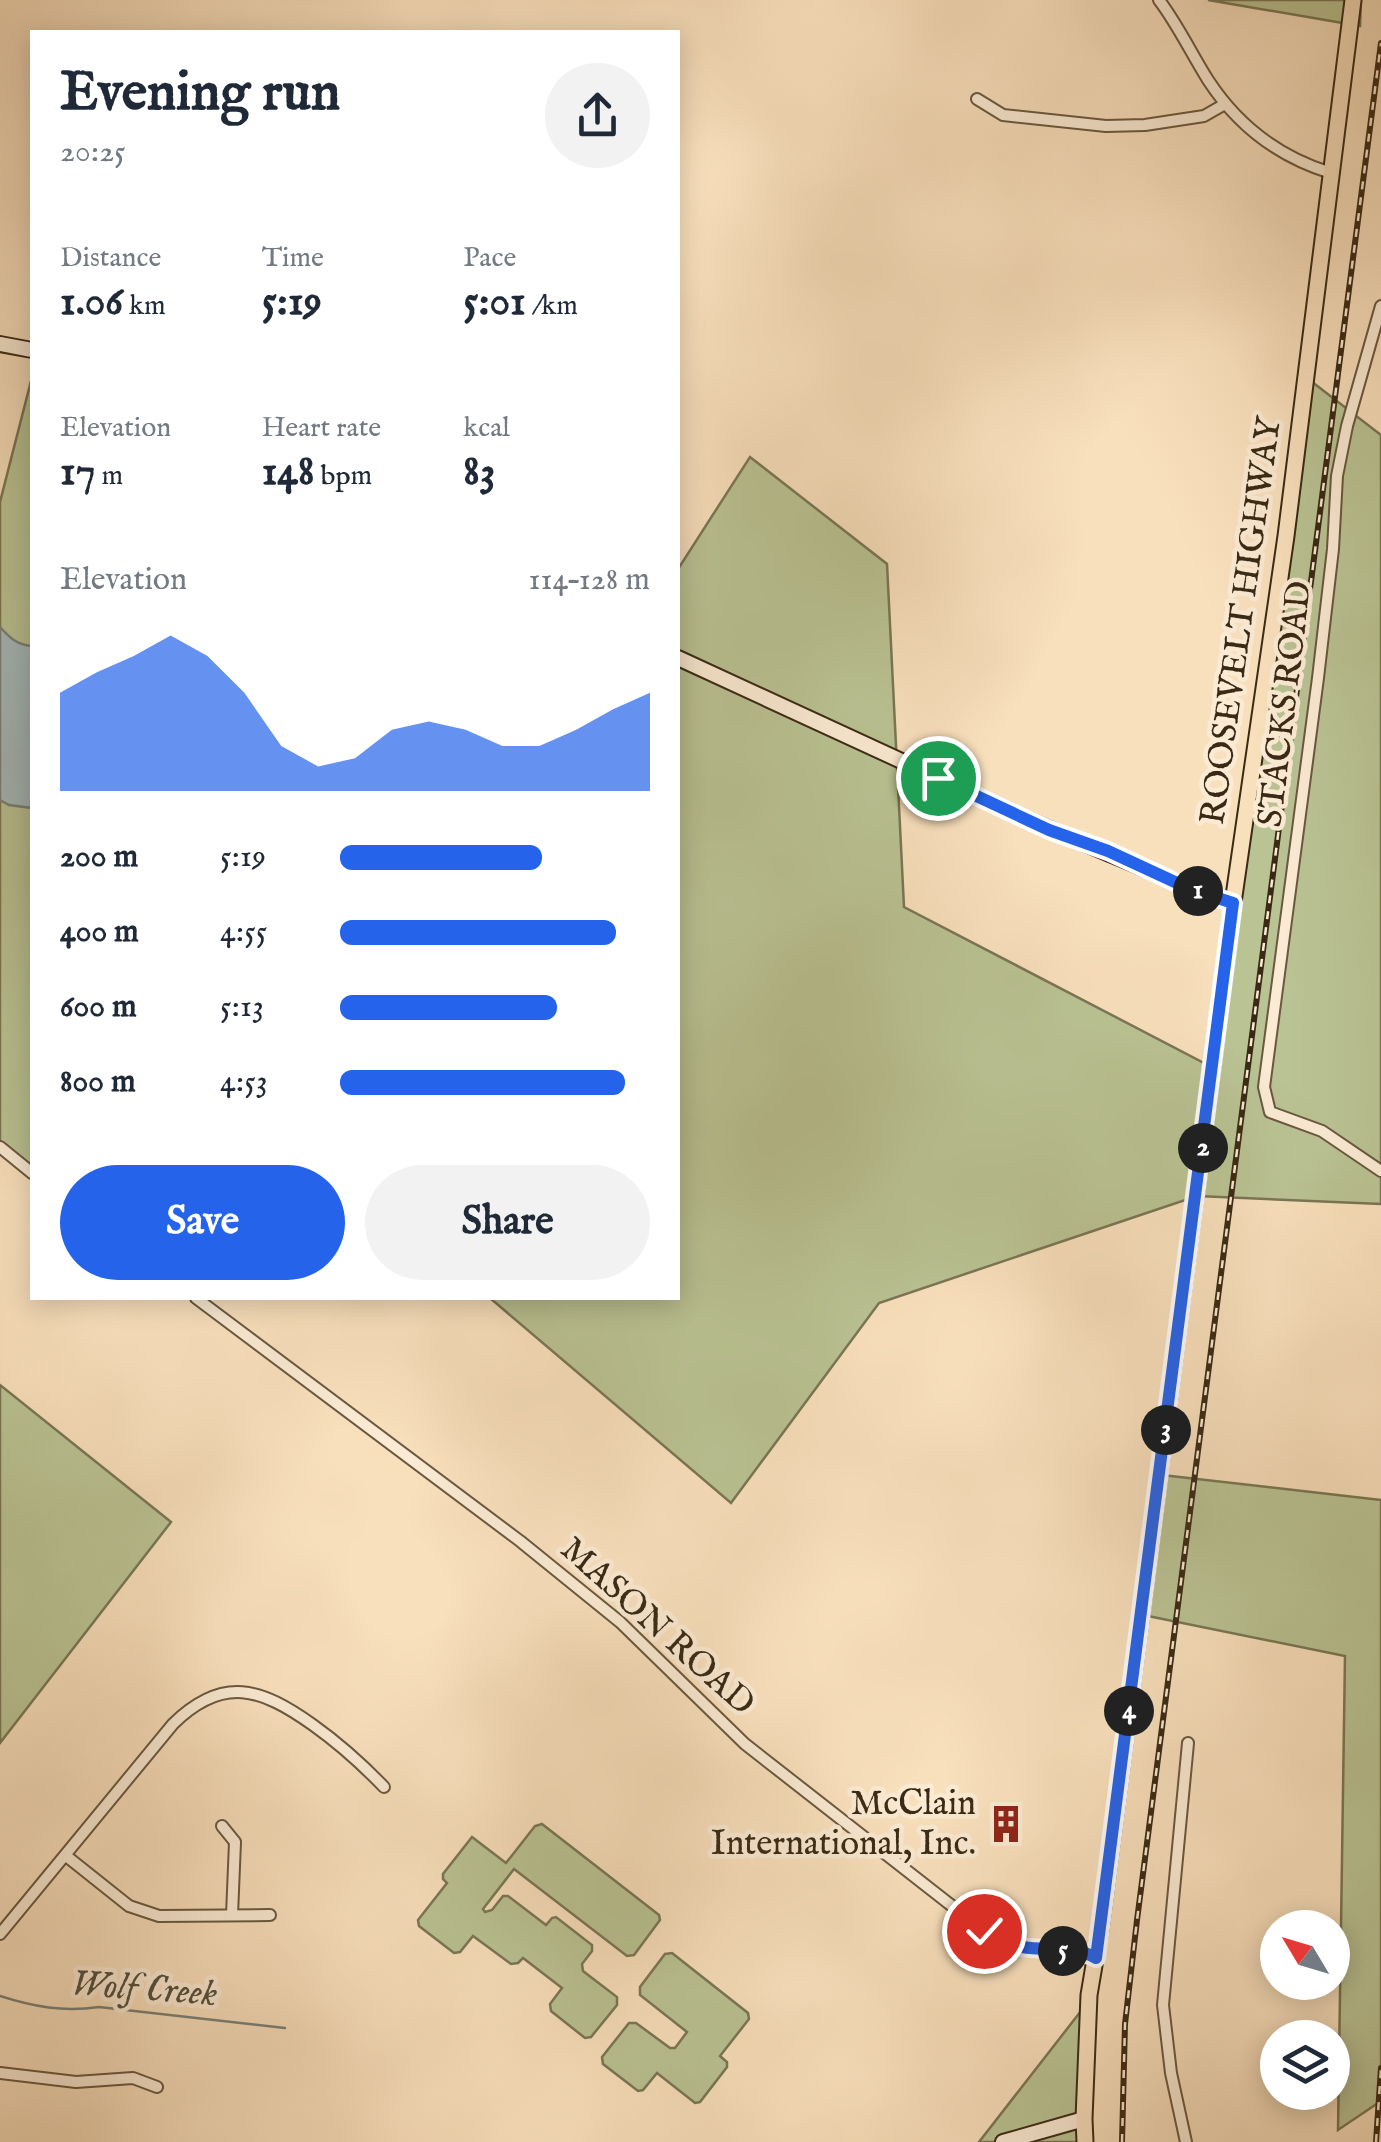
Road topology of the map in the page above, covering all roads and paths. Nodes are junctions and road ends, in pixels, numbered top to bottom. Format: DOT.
graph roads {
  1 [pos="1158,0"];
  2 [pos="1353,0"];
  3 [pos="977,99"];
  4 [pos="1225,104"];
  5 [pos="1330,172"];
  6 [pos="1381,306"];
  7 [pos="0,344"];
  8 [pos="30,350"];
  9 [pos="680,659"];
  10 [pos="1233,903"];
  11 [pos="0,1147"];
  12 [pos="30,1171"];
  13 [pos="1381,1172"];
  14 [pos="199,1300"];
  15 [pos="1188,1743"];
  16 [pos="384,1787"];
  17 [pos="222,1826"];
  18 [pos="65,1854"];
  19 [pos="232,1915"];
  20 [pos="270,1915"];
  21 [pos="0,1934"];
  22 [pos="1096,1958"];
  23 [pos="0,2073"];
  24 [pos="157,2087"];
  25 [pos="1084,2119"];
  26 [pos="1003,2142"];
  27 [pos="1085,2142"];
  28 [pos="1186,2142"];
  1 -- 4 [label="street"];
  2 -- 5 [label="main road, ROOSEVELT HIGHWAY"];
  3 -- 4 [label="street"];
  4 -- 5 [label="street"];
  5 -- 10 [label="main road, ROOSEVELT HIGHWAY"];
  6 -- 13 [label="street, STACKS ROAD"];
  7 -- 8 [label="street"];
  9 -- 10 [label="street"];
  10 -- 22 [label="main road, ROOSEVELT HIGHWAY"];
  11 -- 12 [label="street"];
  14 -- 22 [label="street, MASON ROAD"];
  15 -- 28 [label="street"];
  16 -- 18 [label="street"];
  17 -- 19 [label="street"];
  18 -- 19 [label="street"];
  18 -- 21 [label="street"];
  19 -- 20 [label="street"];
  22 -- 25 [label="main road, ROOSEVELT HIGHWAY"];
  23 -- 24 [label="street"];
  25 -- 26 [label="street"];
  25 -- 27 [label="main road, ROOSEVELT HIGHWAY"];
}
